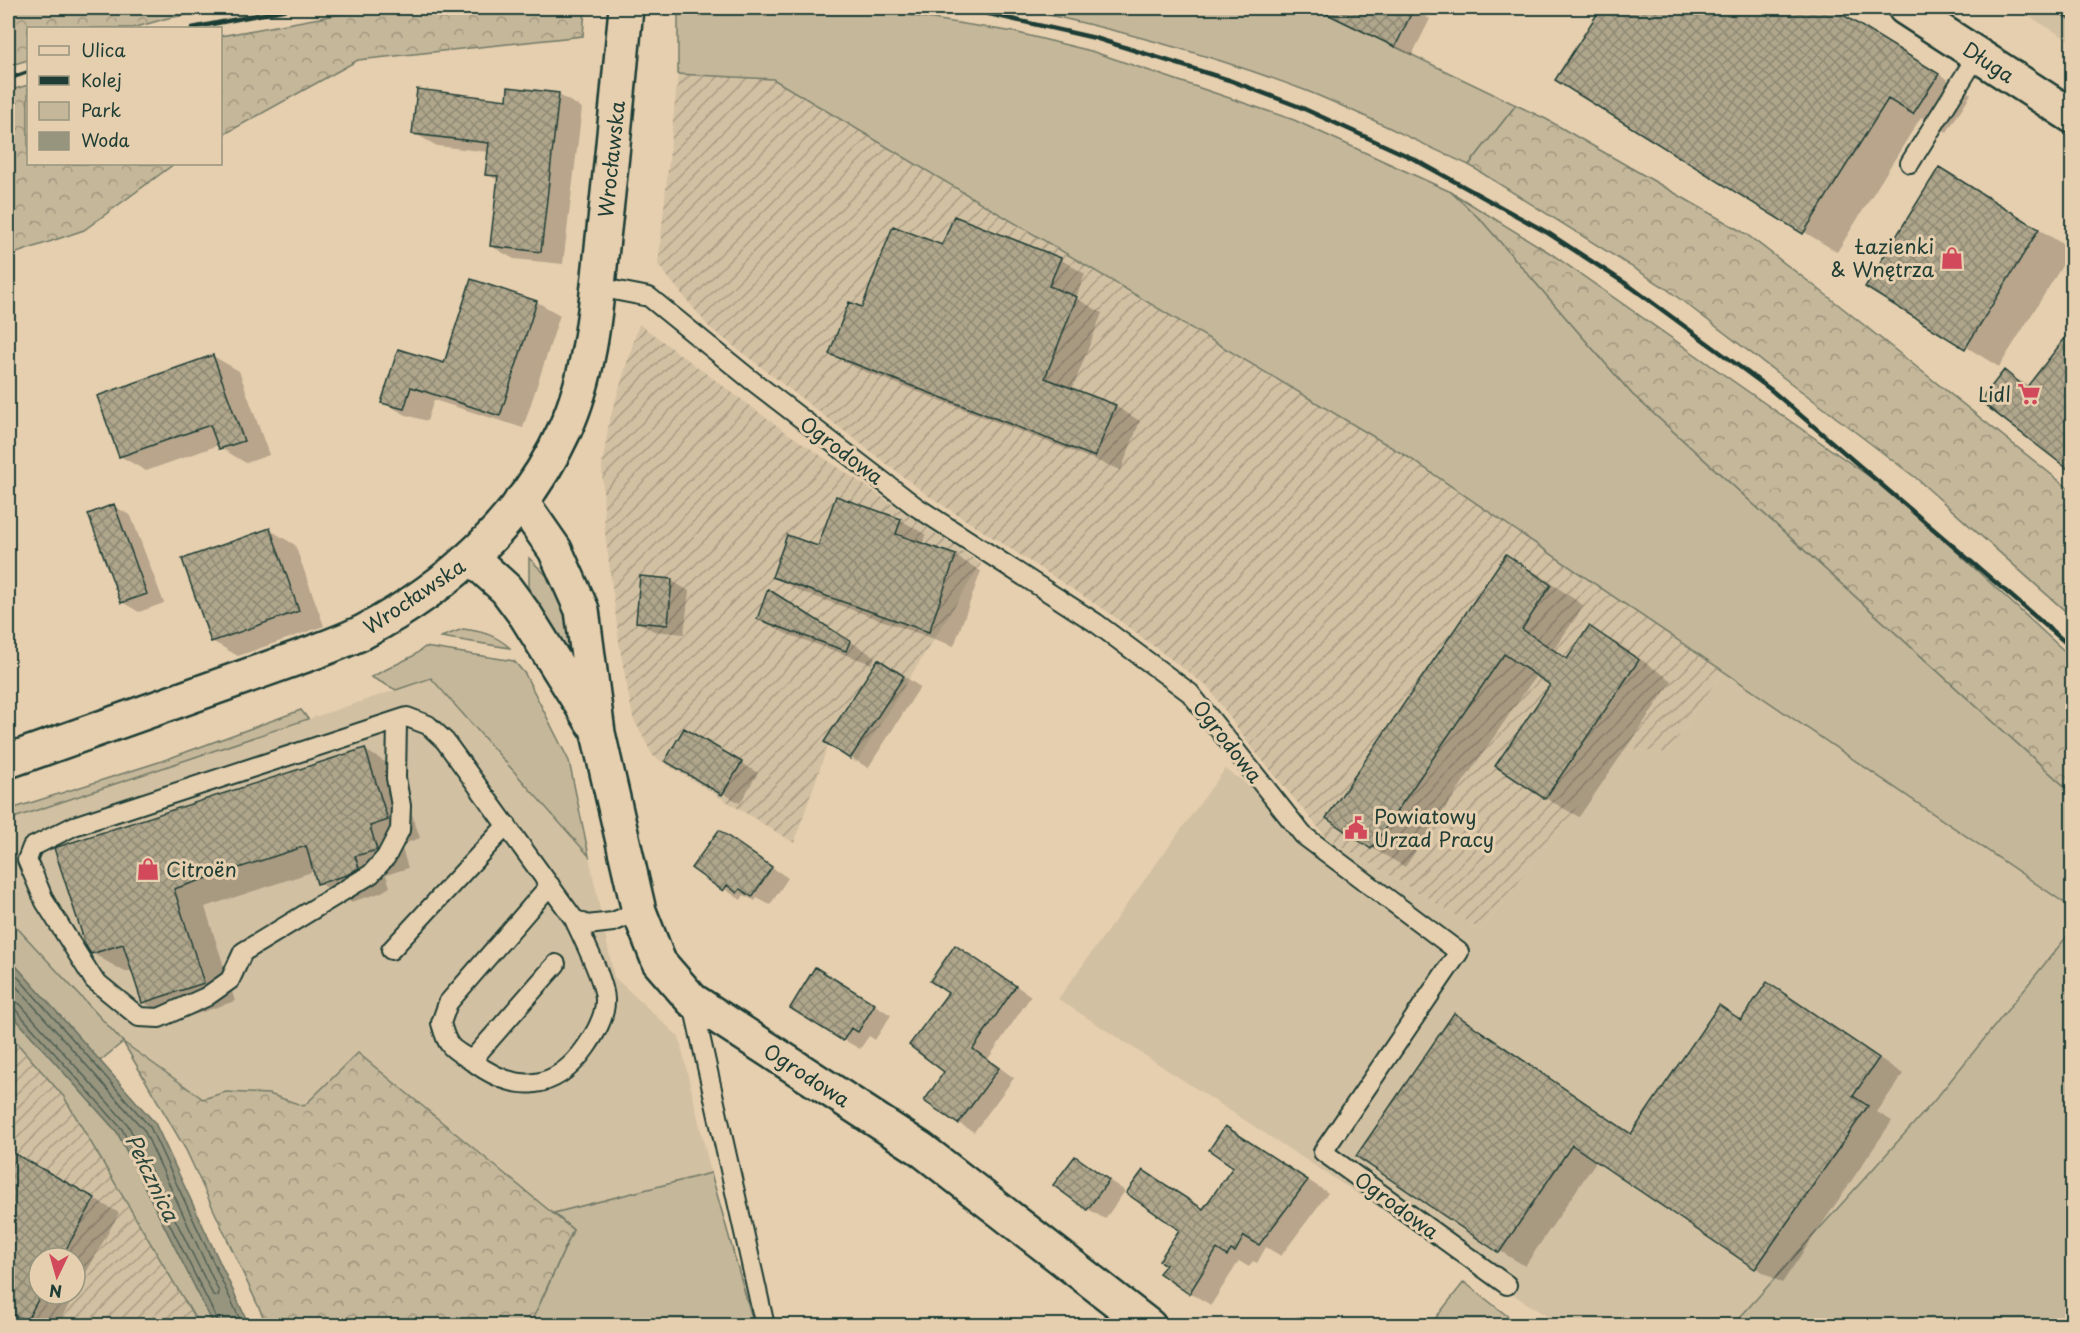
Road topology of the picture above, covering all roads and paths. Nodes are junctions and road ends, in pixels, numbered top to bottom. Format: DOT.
graph roads {
  1 [pos="626,8"];
  2 [pos="1905,8"];
  3 [pos="1978,54"];
  4 [pos="2073,116"];
  5 [pos="1910,163"];
  6 [pos="598,287"];
  7 [pos="521,501"];
  8 [pos="472,558"];
  9 [pos="397,721"];
  10 [pos="598,733"];
  11 [pos="8,761"];
  12 [pos="507,825"];
  13 [pos="550,885"];
  14 [pos="639,911"];
  15 [pos="574,919"];
  16 [pos="391,950"];
  17 [pos="556,964"];
  18 [pos="692,1000"];
  19 [pos="471,1060"];
  20 [pos="1507,1285"];
  21 [pos="765,1326"];
  22 [pos="1149,1326"];
  1 -- 6 [label="street, Wrocławska"];
  2 -- 3 [label="street, Długa"];
  3 -- 4 [label="street, Długa"];
  3 -- 5 [label="lane"];
  6 -- 7 [label="street, Wrocławska"];
  6 -- 20 [label="lane, Ogrodowa"];
  7 -- 8 [label="street, Wrocławska"];
  7 -- 10 [label="street, Ogrodowa"];
  8 -- 10 [label="street, Ogrodowa"];
  8 -- 11 [label="street, Wrocławska"];
  9 -- 9 [label="lane"];
  9 -- 12 [label="lane"];
  10 -- 14 [label="street, Ogrodowa"];
  12 -- 13 [label="lane"];
  12 -- 16 [label="lane"];
  13 -- 15 [label="lane"];
  13 -- 19 [label="lane"];
  14 -- 15 [label="lane"];
  14 -- 18 [label="street, Ogrodowa"];
  15 -- 19 [label="lane"];
  17 -- 19 [label="lane"];
  18 -- 21 [label="lane"];
  18 -- 22 [label="street, Ogrodowa"];
}
